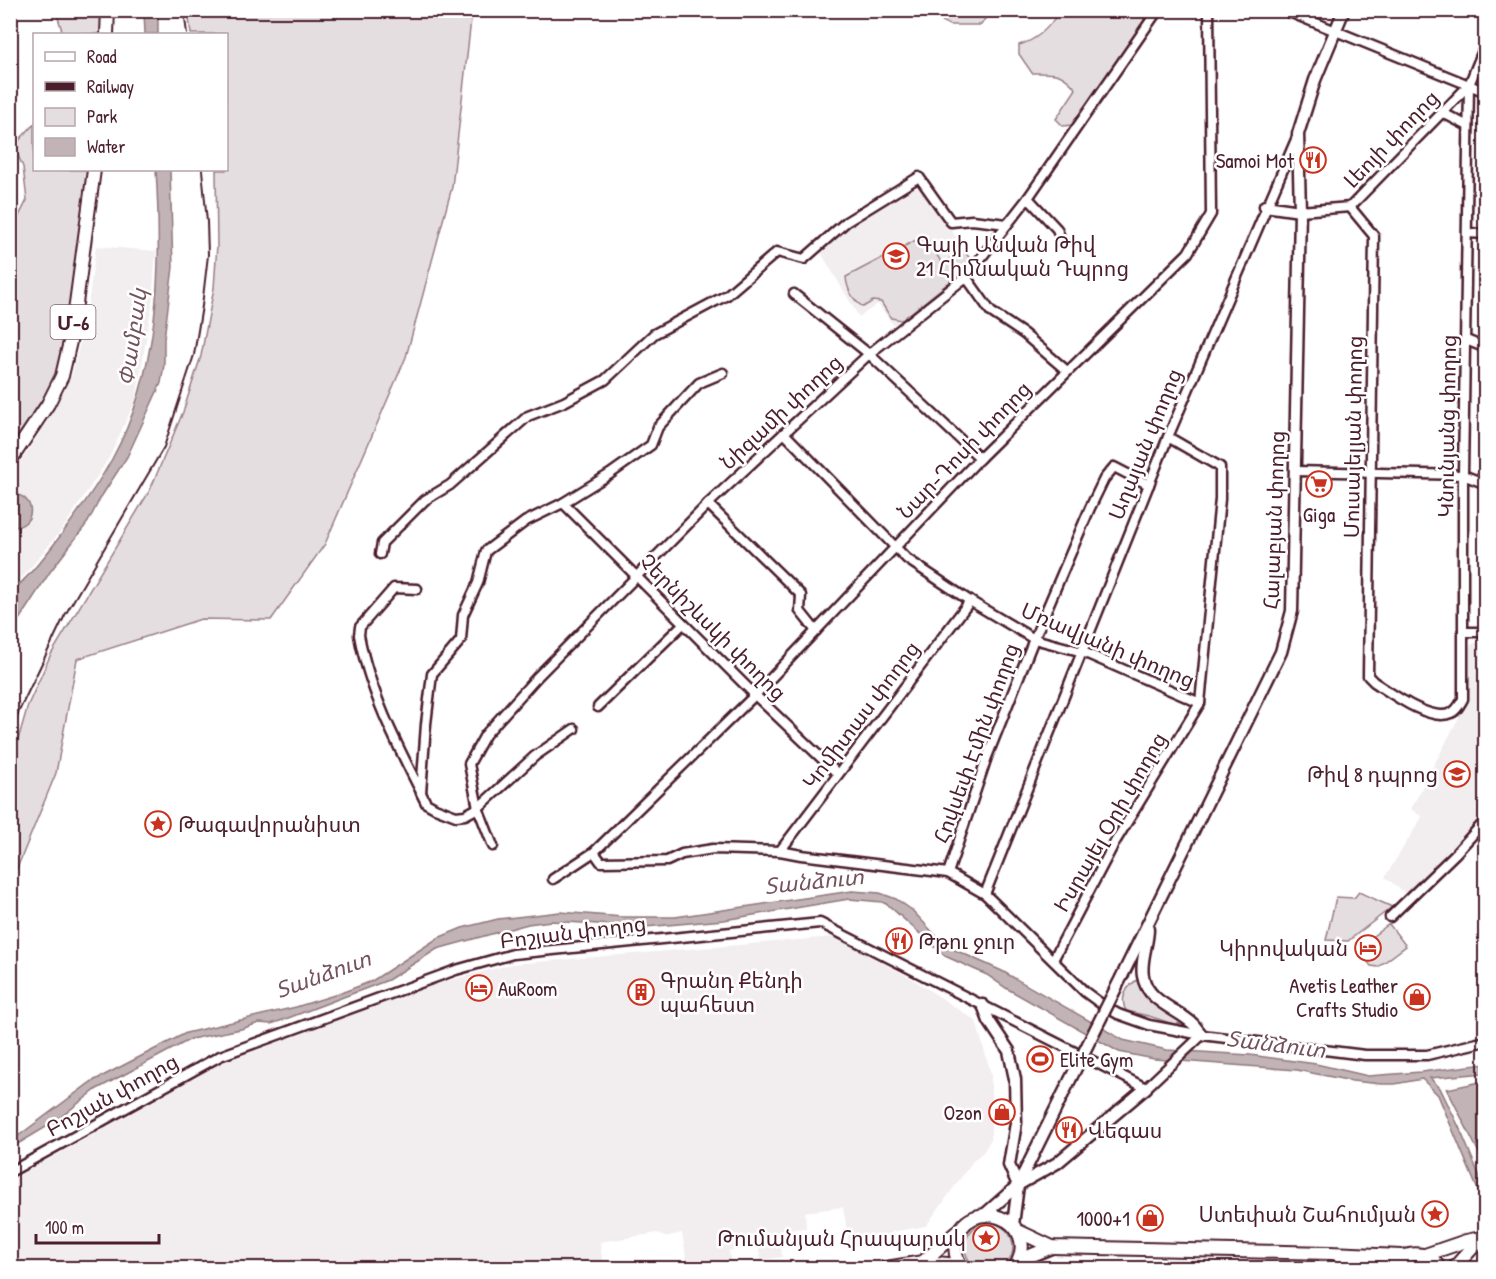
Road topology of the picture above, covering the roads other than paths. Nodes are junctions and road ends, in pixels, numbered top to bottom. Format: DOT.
graph roads {
  1 [pos="108,10"];
  2 [pos="1158,10"];
  3 [pos="1209,10"];
  4 [pos="1284,10"];
  5 [pos="1344,10"];
  6 [pos="1336,31"];
  7 [pos="107,33"];
  8 [pos="1485,43"];
  9 [pos="1469,85"];
  10 [pos="1485,92"];
  11 [pos="1441,112"];
  12 [pos="1468,126"];
  13 [pos="1298,134"];
  14 [pos="94,171"];
  15 [pos="1028,198"];
  16 [pos="1266,206"];
  17 [pos="1350,207"];
  18 [pos="1300,211"];
  19 [pos="1008,224"];
  20 [pos="1467,233"];
  21 [pos="1485,234"];
  22 [pos="1062,243"];
  23 [pos="966,277"];
  24 [pos="794,294"];
  25 [pos="1466,340"];
  26 [pos="1485,348"];
  27 [pos="869,354"];
  28 [pos="1067,371"];
  29 [pos="723,373"];
  30 [pos="784,433"];
  31 [pos="1168,437"];
  32 [pos="980,459"];
  33 [pos="10,461"];
  34 [pos="1296,471"];
  35 [pos="1370,473"];
  36 [pos="1463,475"];
  37 [pos="1485,484"];
  38 [pos="1149,485"];
  39 [pos="563,503"];
  40 [pos="708,504"];
  41 [pos="896,547"];
  42 [pos="380,554"];
  43 [pos="637,577"];
  44 [pos="417,589"];
  45 [pos="970,602"];
  46 [pos="683,624"];
  47 [pos="816,631"];
  48 [pos="1464,632"];
  49 [pos="1485,632"];
  50 [pos="1034,639"];
  51 [pos="1083,652"];
  52 [pos="1368,676"];
  53 [pos="755,696"];
  54 [pos="1200,704"];
  55 [pos="598,707"];
  56 [pos="574,729"];
  57 [pos="838,774"];
  58 [pos="421,793"];
  59 [pos="478,808"];
  60 [pos="1485,820"];
  61 [pos="493,846"];
  62 [pos="780,851"];
  63 [pos="594,852"];
  64 [pos="948,873"];
  65 [pos="553,879"];
  66 [pos="985,894"];
  67 [pos="1389,917"];
  68 [pos="1149,922"];
  69 [pos="1053,960"];
  70 [pos="983,1005"];
  71 [pos="1202,1035"];
  72 [pos="1485,1041"];
  73 [pos="1146,1088"];
  74 [pos="10,1172"];
  75 [pos="1018,1185"];
  76 [pos="984,1215"];
  77 [pos="962,1228"];
  78 [pos="1015,1228"];
  79 [pos="1485,1237"];
  80 [pos="1052,1247"];
  81 [pos="1336,1254"];
  82 [pos="1401,1256"];
  83 [pos="1422,1256"];
  84 [pos="923,1262"];
  85 [pos="1018,1264"];
  86 [pos="961,1267"];
  87 [pos="885,1269"];
  88 [pos="1353,1269"];
  89 [pos="1384,1269"];
  90 [pos="1438,1269"];
  91 [pos="1454,1269"];
  1 -- 7 [label="highway"];
  2 -- 15 [label="street, Նիզամի փողոց"];
  3 -- 28 [label="street, Նար-Դոսի փողոց"];
  4 -- 6 [label="street"];
  5 -- 6 [label="main road, Աղայան փողոց"];
  6 -- 9 [label="street"];
  6 -- 13 [label="main road, Աղայան փողոց"];
  8 -- 9 [label="street, Կնունյանց փողոց"];
  9 -- 10 [label="street"];
  9 -- 11 [label="street, Լեոյի փողոց"];
  9 -- 12 [label="street, Կնունյանց փողոց"];
  11 -- 12 [label="street"];
  11 -- 17 [label="street, Լեոյի փողոց"];
  12 -- 20 [label="street, Կնունյանց փողոց"];
  13 -- 16 [label="street, Աղայան փողոց"];
  13 -- 18 [label="main road, Հալաբյան փողոց"];
  14 -- 33 [label="highway, Մ-6"];
  15 -- 19 [label="street, Նիզամի փողոց"];
  15 -- 22 [label="street"];
  16 -- 18 [label="main road"];
  16 -- 31 [label="street, Աղայան փողոց"];
  17 -- 18 [label="street, Լեոյի փողոց"];
  17 -- 35 [label="street, Մուսայելյան փողոց"];
  18 -- 34 [label="main road, Հալաբյան փողոց"];
  19 -- 23 [label="street, Նիզամի փողոց"];
  19 -- 42 [label="street"];
  20 -- 21 [label="street"];
  20 -- 25 [label="street, Կնունյանց փողոց"];
  23 -- 27 [label="street, Նիզամի փողոց"];
  23 -- 28 [label="street"];
  24 -- 27 [label="street"];
  25 -- 26 [label="street"];
  25 -- 36 [label="street, Կնունյանց փողոց"];
  27 -- 30 [label="street, Նիզամի փողոց"];
  27 -- 32 [label="street"];
  28 -- 32 [label="street, Նար-Դոսի փողոց"];
  29 -- 39 [label="street"];
  30 -- 40 [label="street, Նիզամի փողոց"];
  30 -- 41 [label="street, Մռավյանի փողոց"];
  31 -- 38 [label="street, Աղայան փողոց"];
  31 -- 54 [label="street"];
  32 -- 41 [label="street, Նար-Դոսի փողոց"];
  34 -- 35 [label="street"];
  34 -- 68 [label="main road, Հալաբյան փողոց"];
  35 -- 36 [label="street"];
  35 -- 52 [label="street, Մուսայելյան փողոց"];
  36 -- 37 [label="street"];
  36 -- 48 [label="street, Կնունյանց փողոց"];
  38 -- 50 [label="street, Հովսեփ Էմին փողոց"];
  38 -- 51 [label="street, Աղայան փողոց"];
  39 -- 43 [label="street, Չերնիշևսկի փողոց"];
  39 -- 58 [label="street"];
  40 -- 43 [label="street, Նիզամի փողոց"];
  40 -- 47 [label="street"];
  41 -- 45 [label="street, Մռավյանի փողոց"];
  41 -- 47 [label="street, Նար-Դոսի փողոց"];
  43 -- 46 [label="street, Չերնիշևսկի փողոց"];
  43 -- 59 [label="street, Նիզամի փողոց"];
  44 -- 58 [label="street"];
  45 -- 50 [label="street, Մռավյանի փողոց"];
  45 -- 57 [label="street, Կոմիտաս փողոց"];
  46 -- 53 [label="street, Չերնիշևսկի փողոց"];
  46 -- 55 [label="street"];
  47 -- 53 [label="street, Նար-Դոսի փողոց"];
  48 -- 49 [label="street"];
  48 -- 52 [label="street, Կնունյանց փողոց"];
  50 -- 51 [label="street, Մռավյանի փողոց"];
  50 -- 64 [label="street, Հովսեփ Էմին փողոց"];
  51 -- 54 [label="street, Մռավյանի փողոց"];
  51 -- 66 [label="street, Աղայան փողոց"];
  53 -- 57 [label="street, Չերնիշևսկի փողոց"];
  53 -- 63 [label="street, Նար-Դոսի փողոց"];
  54 -- 69 [label="street, Իսրայել Օրի փողոց"];
  56 -- 59 [label="street"];
  57 -- 62 [label="street, Կոմիտաս փողոց"];
  58 -- 59 [label="street"];
  59 -- 61 [label="street, Նիզամի փողոց"];
  60 -- 67 [label="street"];
  62 -- 63 [label="street"];
  62 -- 64 [label="street"];
  63 -- 65 [label="street"];
  64 -- 66 [label="street"];
  66 -- 69 [label="street"];
  68 -- 71 [label="main road"];
  68 -- 75 [label="main road, Հալաբյան փողոց, bridge"];
  69 -- 71 [label="street"];
  70 -- 73 [label="street, Բոշյան փողոց"];
  70 -- 74 [label="street, Բոշյան փողոց"];
  70 -- 75 [label="main road"];
  71 -- 72 [label="street"];
  71 -- 73 [label="street"];
  73 -- 75 [label="main road"];
  75 -- 76 [label="main road"];
  75 -- 78 [label="main road"];
  76 -- 77 [label="highway"];
  76 -- 78 [label="highway"];
  77 -- 84 [label="highway"];
  77 -- 86 [label="highway"];
  78 -- 80 [label="highway"];
  78 -- 85 [label="highway"];
  79 -- 83 [label="highway"];
  79 -- 91 [label="highway"];
  80 -- 81 [label="highway"];
  80 -- 85 [label="highway"];
  81 -- 82 [label="highway"];
  81 -- 88 [label="highway"];
  82 -- 83 [label="highway"];
  82 -- 89 [label="highway"];
  83 -- 90 [label="highway"];
  84 -- 86 [label="highway"];
  84 -- 87 [label="highway"];
}
